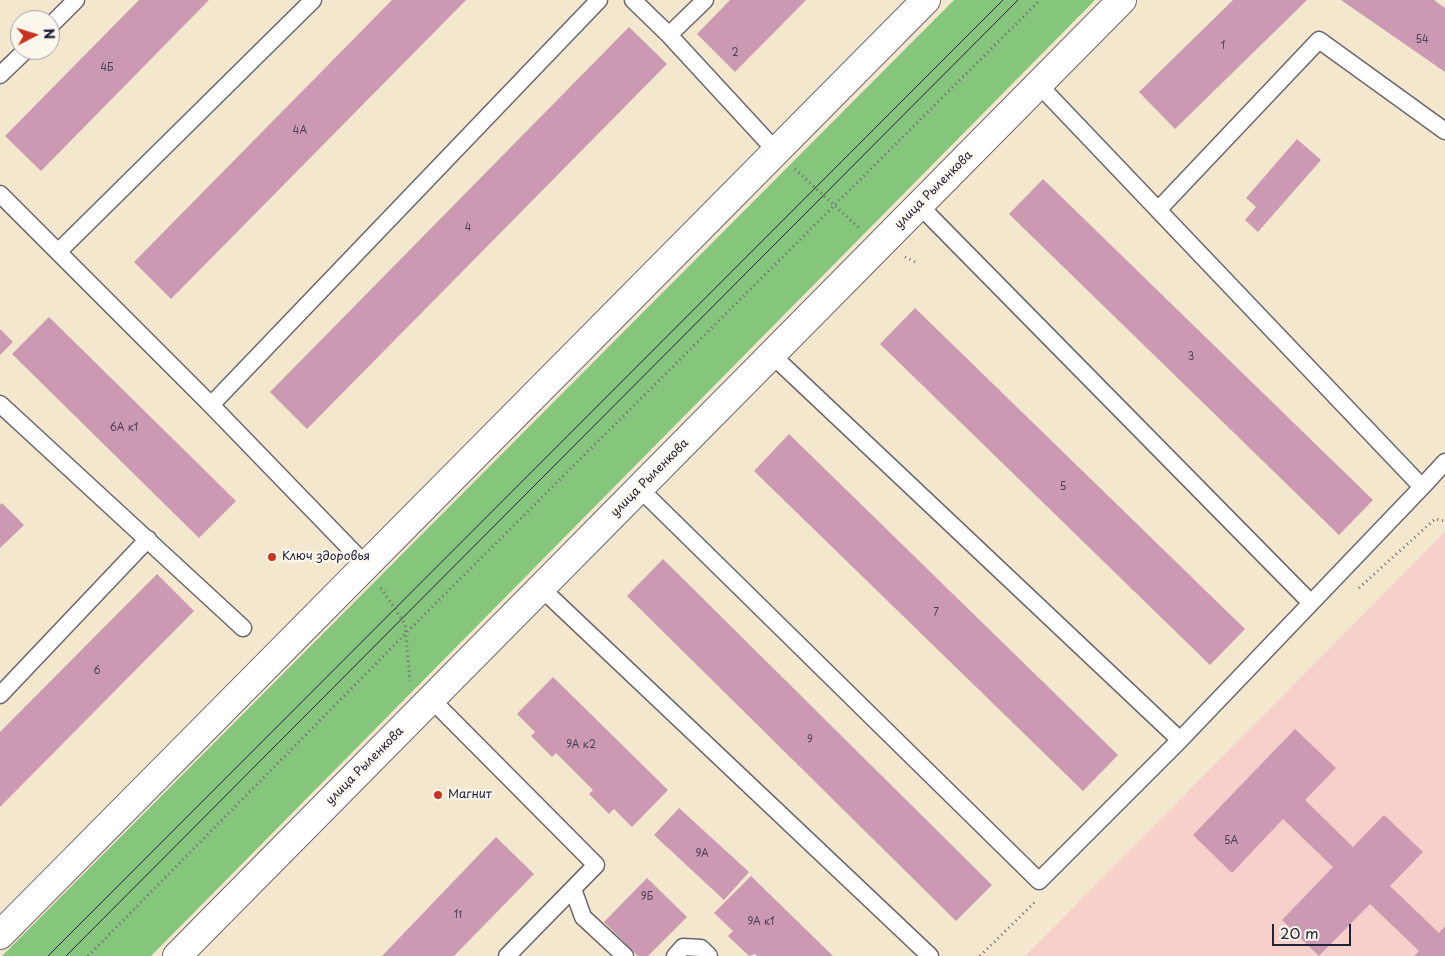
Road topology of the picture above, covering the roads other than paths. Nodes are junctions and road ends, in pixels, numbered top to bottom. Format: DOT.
graph roads {
  1 [pos="76,0"];
  2 [pos="312,0"];
  3 [pos="599,0"];
  4 [pos="633,0"];
  5 [pos="705,0"];
  6 [pos="926,0"];
  7 [pos="1122,0"];
  8 [pos="60,16"];
  9 [pos="669,35"];
  10 [pos="16,60"];
  11 [pos="0,75"];
  12 [pos="1039,84"];
  13 [pos="1445,131"];
  14 [pos="776,151"];
  15 [pos="0,194"];
  16 [pos="919,205"];
  17 [pos="1158,210"];
  18 [pos="58,252"];
  19 [pos="772,355"];
  20 [pos="0,404"];
  21 [pos="210,405"];
  22 [pos="1445,462"];
  23 [pos="1422,487"];
  24 [pos="639,488"];
  25 [pos="148,538"];
  26 [pos="365,564"];
  27 [pos="541,588"];
  28 [pos="1311,603"];
  29 [pos="243,628"];
  30 [pos="0,695"];
  31 [pos="423,707"];
  32 [pos="1180,740"];
  33 [pos="573,889"];
  34 [pos="0,935"];
  35 [pos="177,956"];
  36 [pos="507,956"];
  37 [pos="625,956"];
  38 [pos="675,956"];
  39 [pos="708,956"];
  40 [pos="930,956"];
  1 -- 8 [label="lane"];
  2 -- 18 [label="lane"];
  3 -- 21 [label="lane"];
  4 -- 9 [label="lane"];
  5 -- 9 [label="lane"];
  6 -- 14 [label="main road"];
  7 -- 12 [label="main road, улица Рыленкова"];
  9 -- 14 [label="lane"];
  10 -- 11 [label="lane"];
  12 -- 16 [label="main road, улица Рыленкова"];
  12 -- 17 [label="lane"];
  13 -- 17 [label="lane"];
  14 -- 26 [label="main road"];
  15 -- 18 [label="lane"];
  16 -- 19 [label="main road, улица Рыленкова"];
  16 -- 28 [label="lane"];
  17 -- 23 [label="lane"];
  18 -- 21 [label="lane"];
  19 -- 24 [label="main road, улица Рыленкова"];
  19 -- 32 [label="lane"];
  20 -- 25 [label="lane"];
  21 -- 26 [label="lane"];
  22 -- 23 [label="lane"];
  23 -- 28 [label="lane"];
  24 -- 27 [label="main road, улица Рыленкова"];
  24 -- 32 [label="lane"];
  25 -- 29 [label="lane"];
  25 -- 30 [label="lane"];
  26 -- 34 [label="main road"];
  27 -- 31 [label="main road, улица Рыленкова"];
  27 -- 40 [label="lane"];
  28 -- 32 [label="lane"];
  31 -- 33 [label="lane"];
  31 -- 35 [label="main road, улица Рыленкова"];
  33 -- 36 [label="lane"];
  33 -- 37 [label="lane"];
  38 -- 39 [label="lane"];
}
